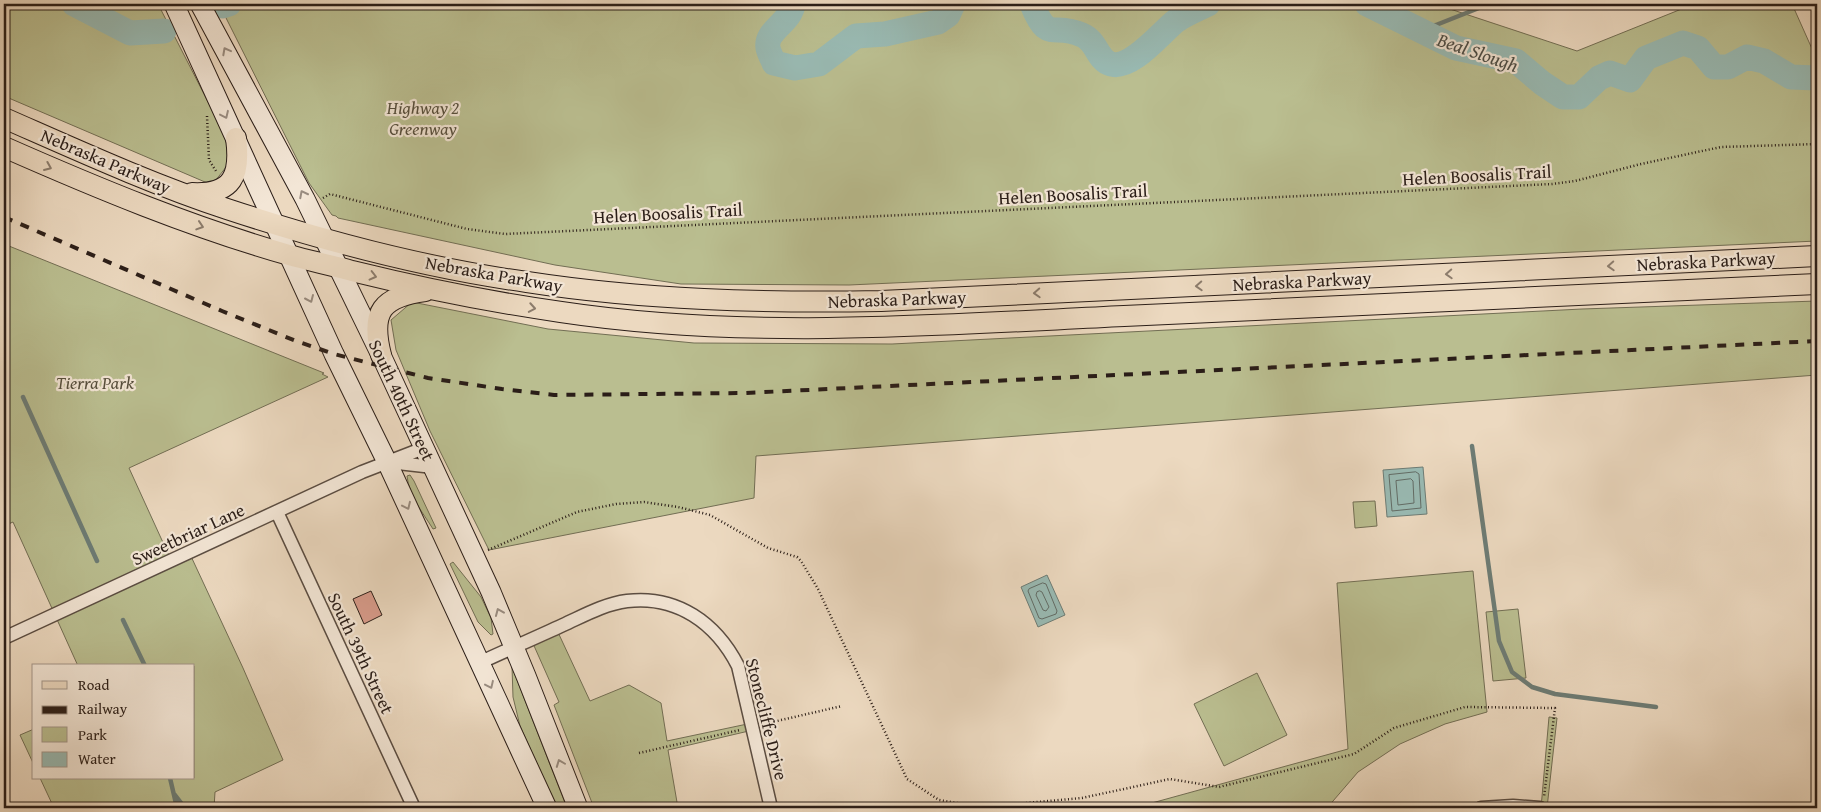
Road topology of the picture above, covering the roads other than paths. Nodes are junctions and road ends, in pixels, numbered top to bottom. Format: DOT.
graph roads {
  1 [pos="174,4"];
  2 [pos="200,4"];
  3 [pos="4,118"];
  4 [pos="236,138"];
  5 [pos="4,148"];
  6 [pos="182,193"];
  7 [pos="275,225"];
  8 [pos="324,238"];
  9 [pos="289,255"];
  10 [pos="1817,256"];
  11 [pos="339,267"];
  12 [pos="1817,284"];
  13 [pos="441,290"];
  14 [pos="380,354"];
  15 [pos="424,448"];
  16 [pos="387,462"];
  17 [pos="433,467"];
  18 [pos="277,512"];
  19 [pos="4,638"];
  20 [pos="514,647"];
  21 [pos="479,663"];
  22 [pos="1542,804"];
  23 [pos="414,808"];
  24 [pos="547,808"];
  25 [pos="578,808"];
  26 [pos="771,808"];
  27 [pos="1481,808"];
  1 -- 4 [label="main road, one-way"];
  8 -- 2 [label="main road, South 40th Street, one-way"];
  3 -- 6 [label="main road, Nebraska Parkway"];
  4 -- 6 [label="main road"];
  4 -- 7 [label="main road"];
  5 -- 9 [label="main road, Nebraska Parkway, one-way"];
  6 -- 7 [label="main road, Nebraska Parkway"];
  7 -- 8 [label="main road, Nebraska Parkway"];
  7 -- 9 [label="main road"];
  10 -- 8 [label="main road, Nebraska Parkway, one-way"];
  8 -- 11 [label="main road, South 40th Street"];
  9 -- 11 [label="main road, Nebraska Parkway"];
  9 -- 16 [label="main road, one-way"];
  11 -- 13 [label="main road, Nebraska Parkway, one-way"];
  11 -- 14 [label="main road, South 40th Street"];
  13 -- 12 [label="main road, Nebraska Parkway, one-way"];
  13 -- 14 [label="main road"];
  14 -- 15 [label="main road, South 40th Street"];
  15 -- 16 [label="street, Sweetbriar Lane"];
  15 -- 17 [label="main road, South 40th Street"];
  16 -- 17 [label="street, Sweetbriar Lane"];
  16 -- 18 [label="street, Sweetbriar Lane"];
  16 -- 21 [label="main road, one-way"];
  20 -- 17 [label="main road, South 40th Street, one-way"];
  18 -- 19 [label="street, Sweetbriar Lane"];
  18 -- 23 [label="street, South 39th Street"];
  20 -- 21 [label="street, Stonecliffe Drive"];
  25 -- 20 [label="main road, South 40th Street, one-way"];
  20 -- 26 [label="street, Stonecliffe Drive"];
  21 -- 24 [label="main road, one-way"];
  22 -- 27 [label="street"];
}
